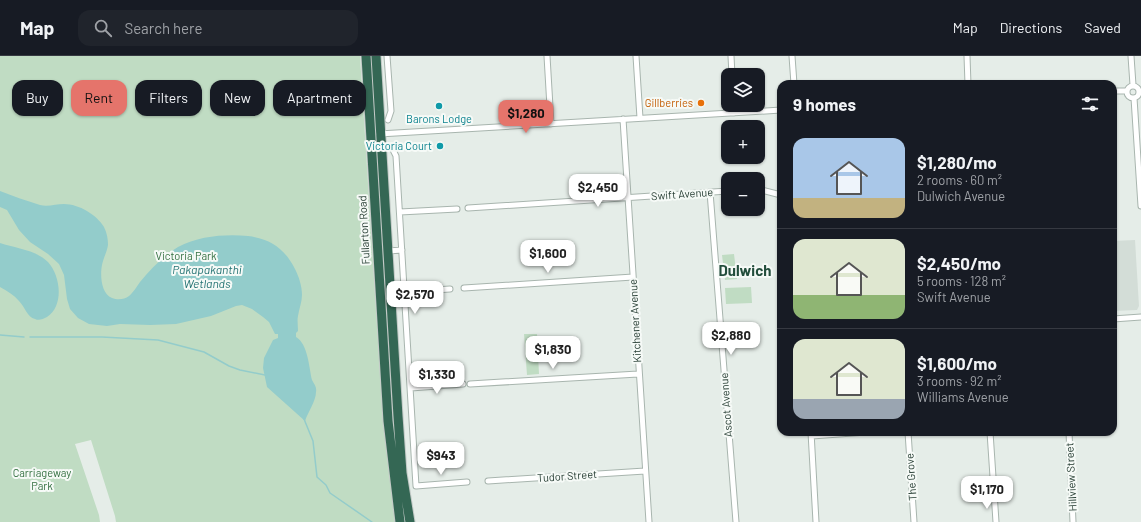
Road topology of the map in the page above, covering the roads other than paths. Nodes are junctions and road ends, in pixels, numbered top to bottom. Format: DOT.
graph roads {
  1 [pos="366,56"];
  2 [pos="376,56"];
  3 [pos="387,56"];
  4 [pos="547,56"];
  5 [pos="636,56"];
  6 [pos="731,56"];
  7 [pos="792,56"];
  8 [pos="967,56"];
  9 [pos="1131,56"];
  10 [pos="732,68"];
  11 [pos="794,80"];
  12 [pos="968,80"];
  13 [pos="1133,86"];
  14 [pos="1140,90"];
  15 [pos="1117,91"];
  16 [pos="1127,91"];
  17 [pos="1134,100"];
  18 [pos="1141,103"];
  19 [pos="777,110"];
  20 [pos="734,113"];
  21 [pos="640,118"];
  22 [pos="622,119"];
  23 [pos="388,120"];
  24 [pos="551,124"];
  25 [pos="381,134"];
  26 [pos="370,135"];
  27 [pos="392,150"];
  28 [pos="721,191"];
  29 [pos="765,191"];
  30 [pos="710,192"];
  31 [pos="777,194"];
  32 [pos="628,197"];
  33 [pos="1141,206"];
  34 [pos="457,208"];
  35 [pos="468,208"];
  36 [pos="400,212"];
  37 [pos="402,250"];
  38 [pos="388,251"];
  39 [pos="377,252"];
  40 [pos="633,277"];
  41 [pos="464,288"];
  42 [pos="450,289"];
  43 [pos="404,292"];
  44 [pos="1141,317"];
  45 [pos="1117,319"];
  46 [pos="638,374"];
  47 [pos="463,384"];
  48 [pos="470,384"];
  49 [pos="411,388"];
  50 [pos="812,436"];
  51 [pos="908,436"];
  52 [pos="990,436"];
  53 [pos="1069,436"];
  54 [pos="645,471"];
  55 [pos="488,481"];
  56 [pos="468,482"];
  57 [pos="400,522"];
  58 [pos="410,522"];
  59 [pos="648,522"];
  60 [pos="736,522"];
  61 [pos="816,522"];
  62 [pos="914,522"];
  63 [pos="996,522"];
  64 [pos="1073,522"];
  1 -- 26 [label="highway, Fullarton Road"];
  2 -- 25 [label="highway, Fullarton Road"];
  3 -- 23 [label="street"];
  4 -- 24 [label="street"];
  5 -- 21 [label="street"];
  6 -- 10 [label="street"];
  7 -- 11 [label="street"];
  8 -- 12 [label="street"];
  9 -- 13 [label="street"];
  13 -- 14 [label="street"];
  13 -- 16 [label="street"];
  14 -- 17 [label="street"];
  15 -- 16 [label="street"];
  16 -- 17 [label="street"];
  17 -- 18 [label="street"];
  17 -- 33 [label="street"];
  19 -- 20 [label="street"];
  20 -- 21 [label="street"];
  21 -- 22 [label="street"];
  22 -- 24 [label="street"];
  22 -- 32 [label="street, Kitchener Avenue"];
  24 -- 25 [label="street"];
  25 -- 26 [label="street"];
  25 -- 38 [label="highway, Fullarton Road"];
  26 -- 39 [label="highway, Fullarton Road"];
  27 -- 36 [label="street"];
  28 -- 30 [label="street, Swift Avenue"];
  29 -- 31 [label="street"];
  30 -- 32 [label="street, Swift Avenue"];
  30 -- 60 [label="street, Ascot Avenue"];
  32 -- 35 [label="street, Swift Avenue"];
  32 -- 40 [label="street, Kitchener Avenue"];
  34 -- 36 [label="street"];
  36 -- 37 [label="street"];
  37 -- 38 [label="street, Fullarton Road"];
  37 -- 43 [label="street"];
  38 -- 39 [label="highway"];
  38 -- 58 [label="highway, Fullarton Road"];
  39 -- 57 [label="highway, Fullarton Road"];
  40 -- 41 [label="street"];
  40 -- 46 [label="street, Kitchener Avenue"];
  42 -- 43 [label="street"];
  43 -- 49 [label="street"];
  44 -- 45 [label="street"];
  46 -- 48 [label="street"];
  46 -- 54 [label="street, Kitchener Avenue"];
  47 -- 49 [label="street"];
  49 -- 56 [label="street"];
  50 -- 61 [label="street"];
  51 -- 62 [label="street, The Grove"];
  52 -- 63 [label="street"];
  53 -- 64 [label="street, Hillview Street"];
  54 -- 55 [label="street, Tudor Street"];
  54 -- 59 [label="street, Kitchener Avenue"];
}
